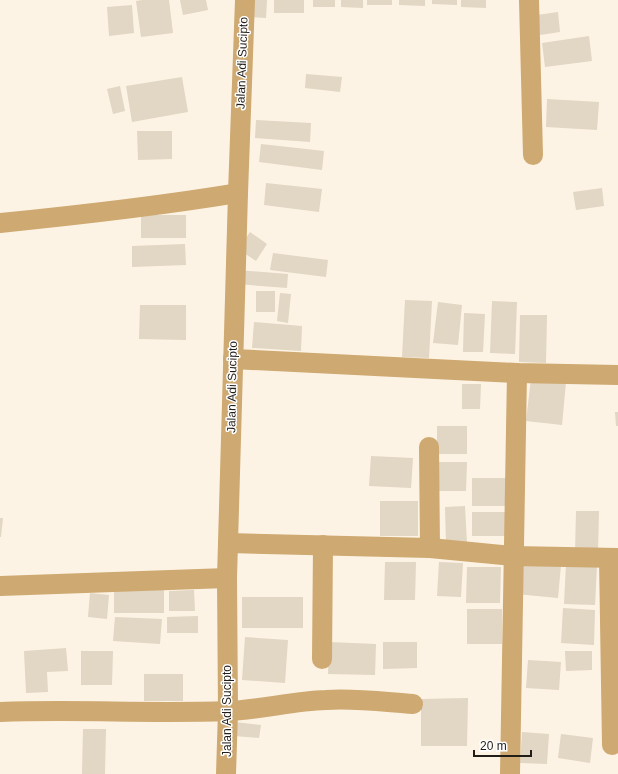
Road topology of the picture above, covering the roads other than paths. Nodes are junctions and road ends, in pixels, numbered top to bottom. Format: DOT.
graph roads {
  1 [pos="245,0"];
  2 [pos="529,0"];
  3 [pos="533,155"];
  4 [pos="238,194"];
  5 [pos="0,223"];
  6 [pos="232,359"];
  7 [pos="517,373"];
  8 [pos="618,375"];
  9 [pos="429,447"];
  10 [pos="228,543"];
  11 [pos="323,545"];
  12 [pos="430,548"];
  13 [pos="514,556"];
  14 [pos="613,558"];
  15 [pos="227,578"];
  16 [pos="0,586"];
  17 [pos="322,659"];
  18 [pos="413,704"];
  19 [pos="0,712"];
  20 [pos="228,712"];
  21 [pos="612,745"];
  22 [pos="226,774"];
  23 [pos="510,774"];
  1 -- 4 [label="street, Jalan Adi Sucipto"];
  2 -- 3 [label="street"];
  4 -- 5 [label="street"];
  4 -- 6 [label="street, Jalan Adi Sucipto"];
  6 -- 7 [label="street"];
  6 -- 10 [label="street, Jalan Adi Sucipto"];
  7 -- 8 [label="street"];
  7 -- 13 [label="street"];
  9 -- 12 [label="street"];
  10 -- 11 [label="street"];
  10 -- 15 [label="street, Jalan Adi Sucipto"];
  11 -- 12 [label="street"];
  11 -- 17 [label="street"];
  12 -- 13 [label="street"];
  13 -- 14 [label="street"];
  13 -- 23 [label="street"];
  14 -- 21 [label="street"];
  15 -- 16 [label="street"];
  15 -- 20 [label="street, Jalan Adi Sucipto"];
  18 -- 20 [label="street"];
  19 -- 20 [label="street"];
  20 -- 22 [label="street, Jalan Adi Sucipto"];
}
